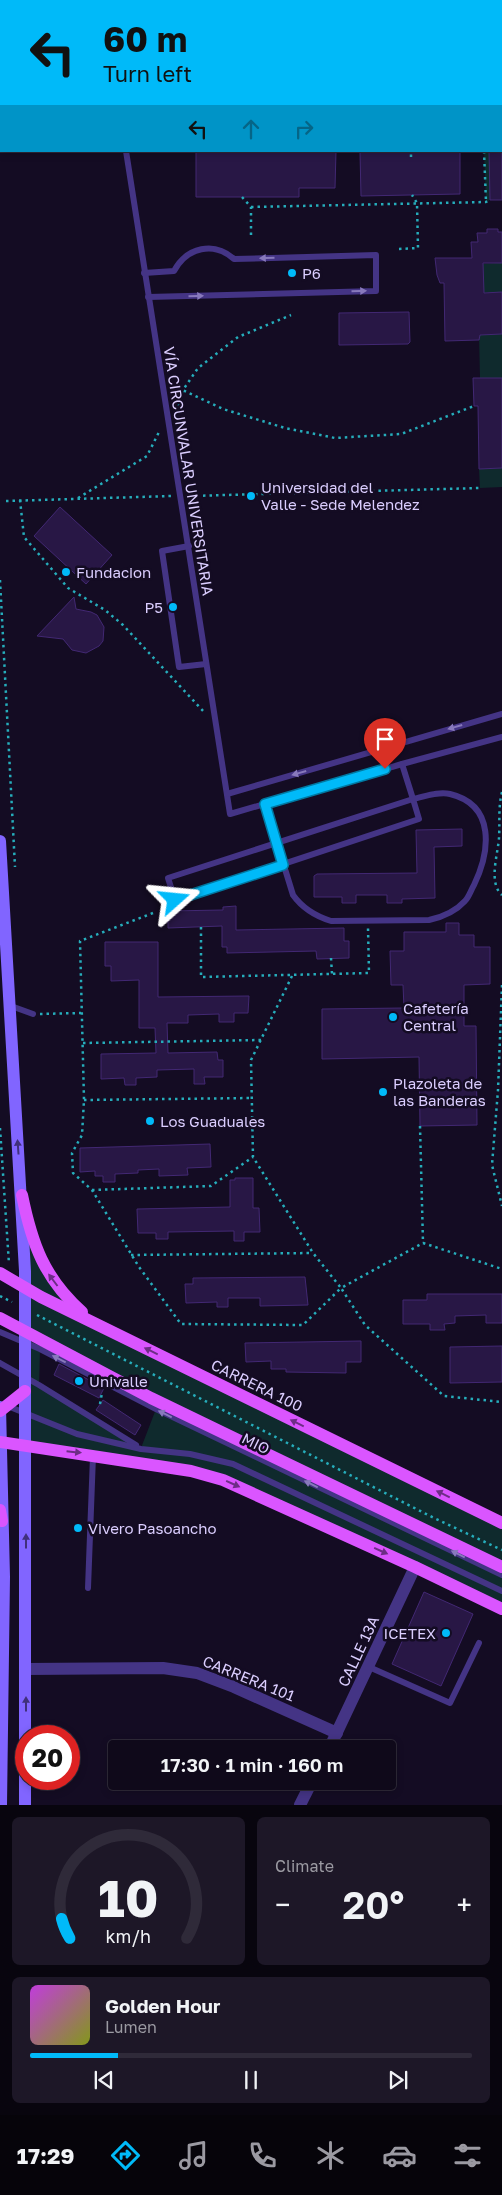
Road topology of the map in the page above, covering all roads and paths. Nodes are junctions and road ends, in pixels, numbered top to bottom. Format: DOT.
graph roads {
  1 [pos="126,152"];
  2 [pos="411,152"];
  3 [pos="484,152"];
  4 [pos="411,157"];
  5 [pos="412,195"];
  6 [pos="242,197"];
  7 [pos="490,200"];
  8 [pos="486,202"];
  9 [pos="417,204"];
  10 [pos="251,207"];
  11 [pos="251,239"];
  12 [pos="399,249"];
  13 [pos="144,272"];
  14 [pos="148,297"];
  15 [pos="291,314"];
  16 [pos="162,381"];
  17 [pos="183,390"];
  18 [pos="474,406"];
  19 [pos="168,418"];
  20 [pos="171,433"];
  21 [pos="480,488"];
  22 [pos="180,496"];
  23 [pos="77,498"];
  24 [pos="6,500"];
  25 [pos="20,500"];
  26 [pos="189,546"];
  27 [pos="206,664"];
  28 [pos="502,714"];
  29 [pos="215,724"];
  30 [pos="502,737"];
  31 [pos="402,764"];
  32 [pos="502,792"];
  33 [pos="227,794"];
  34 [pos="412,799"];
  35 [pos="265,804"];
  36 [pos="0,841"];
  37 [pos="276,844"];
  38 [pos="283,865"];
  39 [pos="1,878"];
  40 [pos="502,895"];
  41 [pos="153,913"];
  42 [pos="368,922"];
  43 [pos="201,927"];
  44 [pos="331,958"];
  45 [pos="332,974"];
  46 [pos="292,976"];
  47 [pos="502,985"];
  48 [pos="10,1006"];
  49 [pos="501,1010"];
  50 [pos="81,1012"];
  51 [pos="33,1014"];
  52 [pos="261,1040"];
  53 [pos="83,1042"];
  54 [pos="252,1098"];
  55 [pos="84,1100"];
  56 [pos="420,1126"];
  57 [pos="0,1128"];
  58 [pos="253,1157"];
  59 [pos="92,1190"];
  60 [pos="22,1195"];
  61 [pos="502,1206"];
  62 [pos="423,1243"];
  63 [pos="313,1253"];
  64 [pos="131,1256"];
  65 [pos="502,1269"];
  66 [pos="5,1277"];
  67 [pos="25,1288"];
  68 [pos="340,1288"];
  69 [pos="13,1302"];
  70 [pos="26,1309"];
  71 [pos="0,1318"];
  72 [pos="0,1332"];
  73 [pos="116,1334"];
  74 [pos="25,1338"];
  75 [pos="0,1364"];
  76 [pos="25,1377"];
  77 [pos="25,1391"];
  78 [pos="102,1392"];
  79 [pos="502,1402"];
  80 [pos="100,1404"];
  81 [pos="1,1408"];
  82 [pos="25,1415"];
  83 [pos="1,1442"];
  84 [pos="25,1447"];
  85 [pos="141,1449"];
  86 [pos="93,1455"];
  87 [pos="1,1516"];
  88 [pos="502,1523"];
  89 [pos="502,1550"];
  90 [pos="2,1555"];
  91 [pos="415,1567"];
  92 [pos="502,1567"];
  93 [pos="502,1575"];
  94 [pos="88,1588"];
  95 [pos="502,1591"];
  96 [pos="502,1609"];
  97 [pos="479,1643"];
  98 [pos="369,1667"];
  99 [pos="26,1669"];
  100 [pos="1,1691"];
  101 [pos="337,1733"];
  102 [pos="334,1740"];
  103 [pos="1,1754"];
  104 [pos="308,1790"];
  105 [pos="1,1805"];
  106 [pos="25,1805"];
  107 [pos="300,1805"];
  1 -- 13 [label="lane, VÍA CIRCUNVALAR UNIVERSITARIA"];
  2 -- 4 [label="path"];
  3 -- 8 [label="path"];
  5 -- 9 [label="path"];
  6 -- 10 [label="path"];
  7 -- 8 [label="path"];
  8 -- 9 [label="path"];
  9 -- 10 [label="path"];
  9 -- 12 [label="path"];
  10 -- 11 [label="path"];
  13 -- 14 [label="lane, VÍA CIRCUNVALAR UNIVERSITARIA"];
  14 -- 13 [label="lane, one-way"];
  14 -- 16 [label="lane, VÍA CIRCUNVALAR UNIVERSITARIA"];
  15 -- 17 [label="path"];
  16 -- 17 [label="path"];
  16 -- 19 [label="lane, VÍA CIRCUNVALAR UNIVERSITARIA"];
  17 -- 18 [label="path"];
  17 -- 20 [label="path"];
  19 -- 20 [label="lane, VÍA CIRCUNVALAR UNIVERSITARIA"];
  19 -- 23 [label="path"];
  20 -- 22 [label="lane, VÍA CIRCUNVALAR UNIVERSITARIA"];
  21 -- 22 [label="path"];
  22 -- 23 [label="path"];
  22 -- 26 [label="lane, VÍA CIRCUNVALAR UNIVERSITARIA"];
  23 -- 25 [label="path"];
  24 -- 25 [label="path"];
  25 -- 29 [label="path"];
  26 -- 27 [label="lane, VÍA CIRCUNVALAR UNIVERSITARIA"];
  26 -- 27 [label="lane"];
  27 -- 29 [label="lane, VÍA CIRCUNVALAR UNIVERSITARIA"];
  28 -- 33 [label="lane, one-way"];
  29 -- 33 [label="lane, VÍA CIRCUNVALAR UNIVERSITARIA"];
  30 -- 31 [label="lane"];
  31 -- 34 [label="lane"];
  31 -- 35 [label="lane"];
  32 -- 40 [label="path"];
  33 -- 35 [label="lane, VÍA CIRCUNVALAR UNIVERSITARIA"];
  34 -- 37 [label="lane"];
  34 -- 38 [label="lane"];
  34 -- 42 [label="lane"];
  35 -- 37 [label="lane"];
  36 -- 39 [label="main road"];
  37 -- 38 [label="lane"];
  37 -- 38 [label="lane"];
  38 -- 42 [label="lane"];
  39 -- 48 [label="main road"];
  41 -- 50 [label="path"];
  42 -- 45 [label="path"];
  43 -- 46 [label="path"];
  44 -- 45 [label="path"];
  45 -- 46 [label="path"];
  46 -- 52 [label="path"];
  47 -- 49 [label="path"];
  48 -- 51 [label="lane"];
  60 -- 48 [label="main road, one-way"];
  49 -- 61 [label="path"];
  50 -- 51 [label="path"];
  50 -- 53 [label="path"];
  52 -- 53 [label="path"];
  52 -- 54 [label="path"];
  53 -- 55 [label="path"];
  54 -- 55 [label="path"];
  54 -- 58 [label="path"];
  55 -- 59 [label="path"];
  56 -- 62 [label="path"];
  57 -- 66 [label="path"];
  58 -- 59 [label="path"];
  58 -- 63 [label="path"];
  59 -- 64 [label="path"];
  60 -- 67 [label="main road"];
  73 -- 60 [label="main road, one-way"];
  62 -- 65 [label="path"];
  62 -- 68 [label="path"];
  63 -- 64 [label="path"];
  63 -- 68 [label="path"];
  64 -- 68 [label="path"];
  66 -- 67 [label="main road, CARRERA 100"];
  66 -- 69 [label="path"];
  67 -- 70 [label="main road"];
  67 -- 73 [label="main road, CARRERA 100"];
  68 -- 79 [label="path"];
  70 -- 74 [label="main road"];
  70 -- 89 [label="path"];
  71 -- 74 [label="main road"];
  72 -- 74 [label="lane, MIO"];
  88 -- 73 [label="main road, CARRERA 100, one-way"];
  74 -- 76 [label="main road"];
  74 -- 92 [label="main road"];
  93 -- 74 [label="lane, MIO, one-way"];
  75 -- 76 [label="lane, MIO"];
  76 -- 77 [label="main road"];
  76 -- 85 [label="lane, MIO"];
  77 -- 81 [label="main road"];
  77 -- 82 [label="main road"];
  78 -- 80 [label="path"];
  81 -- 82 [label="lane, MIO"];
  81 -- 83 [label="main road"];
  82 -- 84 [label="main road"];
  82 -- 85 [label="lane, MIO"];
  83 -- 84 [label="main road"];
  83 -- 87 [label="main road"];
  84 -- 86 [label="main road, one-way"];
  99 -- 84 [label="main road, one-way"];
  85 -- 95 [label="lane, MIO"];
  86 -- 91 [label="main road, one-way"];
  86 -- 94 [label="lane"];
  87 -- 90 [label="main road"];
  90 -- 100 [label="main road"];
  91 -- 96 [label="main road"];
  91 -- 98 [label="street, CALLE 13A"];
  97 -- 98 [label="lane"];
  98 -- 101 [label="street, CALLE 13A"];
  99 -- 101 [label="street, CARRERA 101"];
  106 -- 99 [label="main road, one-way"];
  100 -- 103 [label="main road"];
  101 -- 102 [label="street, CALLE 13A"];
  103 -- 105 [label="main road"];
  104 -- 107 [label="street"];
}
